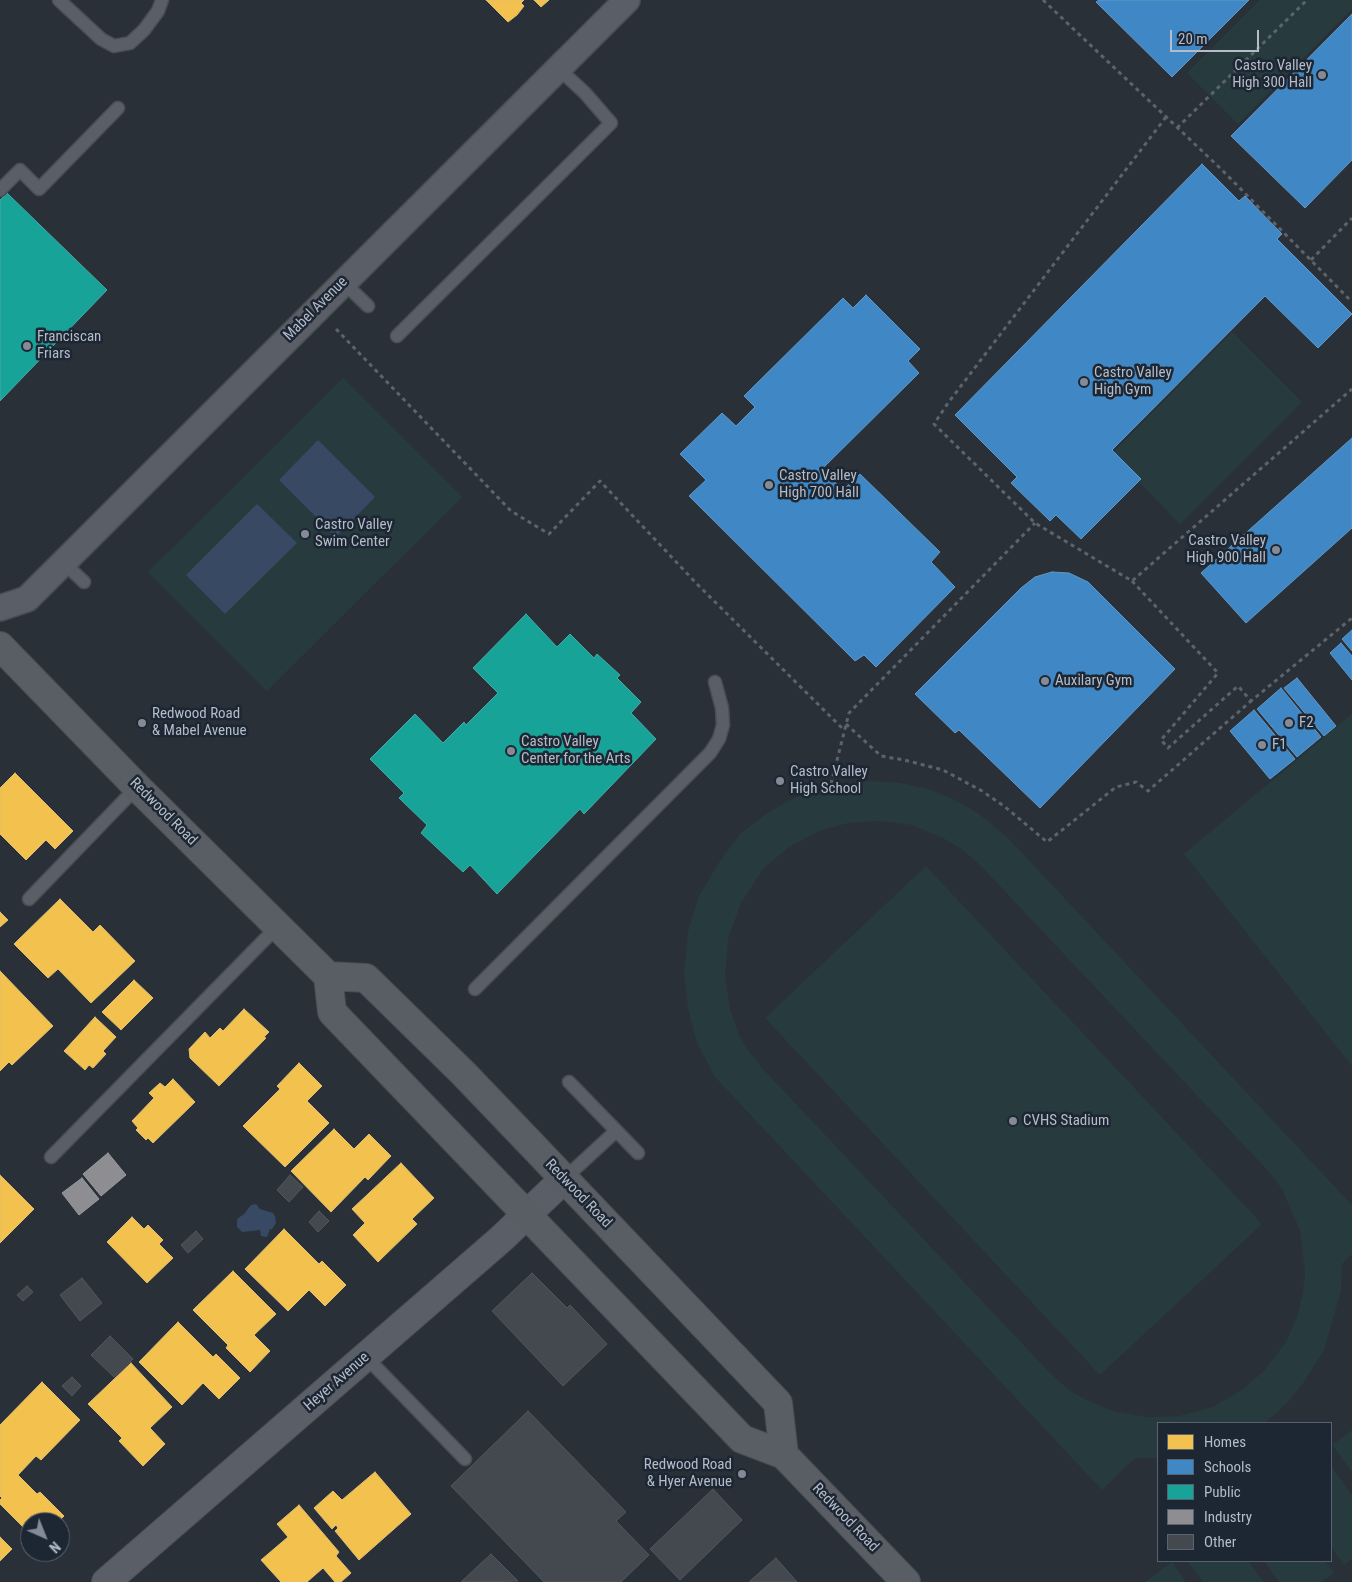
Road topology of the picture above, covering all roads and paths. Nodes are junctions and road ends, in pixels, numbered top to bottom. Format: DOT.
graph roads {
  1 [pos="59,0"];
  2 [pos="162,0"];
  3 [pos="627,0"];
  4 [pos="1043,0"];
  5 [pos="1307,0"];
  6 [pos="72,5"];
  7 [pos="559,69"];
  8 [pos="118,108"];
  9 [pos="1166,116"];
  10 [pos="1177,128"];
  11 [pos="0,190"];
  12 [pos="1352,218"];
  13 [pos="1311,260"];
  14 [pos="343,282"];
  15 [pos="1352,302"];
  16 [pos="368,306"];
  17 [pos="317,308"];
  18 [pos="397,336"];
  19 [pos="1352,389"];
  20 [pos="1035,523"];
  21 [pos="64,562"];
  22 [pos="1132,581"];
  23 [pos="84,582"];
  24 [pos="0,608"];
  25 [pos="1352,618"];
  26 [pos="0,646"];
  27 [pos="715,682"];
  28 [pos="1251,702"];
  29 [pos="846,724"];
  30 [pos="844,730"];
  31 [pos="831,784"];
  32 [pos="137,787"];
  33 [pos="29,899"];
  34 [pos="278,926"];
  35 [pos="328,976"];
  36 [pos="475,989"];
  37 [pos="569,1082"];
  38 [pos="616,1131"];
  39 [pos="638,1154"];
  40 [pos="50,1157"];
  41 [pos="564,1179"];
  42 [pos="527,1214"];
  43 [pos="366,1357"];
  44 [pos="784,1454"];
  45 [pos="465,1459"];
  46 [pos="106,1582"];
  47 [pos="906,1582"];
  1 -- 6 [label="lane"];
  2 -- 6 [label="lane"];
  3 -- 7 [label="street, Mabel Avenue"];
  4 -- 9 [label="path"];
  5 -- 10 [label="path"];
  7 -- 14 [label="street, Mabel Avenue"];
  7 -- 18 [label="lane"];
  8 -- 11 [label="lane"];
  9 -- 10 [label="path"];
  9 -- 20 [label="path"];
  10 -- 13 [label="path"];
  12 -- 13 [label="path"];
  13 -- 15 [label="path"];
  14 -- 16 [label="lane"];
  14 -- 17 [label="street, Mabel Avenue"];
  17 -- 21 [label="street, Mabel Avenue"];
  17 -- 30 [label="path"];
  19 -- 22 [label="path"];
  20 -- 22 [label="path"];
  20 -- 29 [label="path"];
  21 -- 23 [label="lane"];
  21 -- 24 [label="street, Mabel Avenue"];
  22 -- 28 [label="path"];
  25 -- 28 [label="path"];
  26 -- 32 [label="main road, Redwood Road"];
  27 -- 36 [label="lane"];
  28 -- 29 [label="path"];
  29 -- 30 [label="path"];
  30 -- 31 [label="path"];
  32 -- 33 [label="lane"];
  32 -- 34 [label="main road, Redwood Road"];
  34 -- 35 [label="main road, Redwood Road"];
  34 -- 40 [label="lane"];
  35 -- 41 [label="main road, Redwood Road"];
  35 -- 42 [label="main road, Redwood Road"];
  37 -- 38 [label="lane"];
  38 -- 39 [label="lane"];
  38 -- 41 [label="lane"];
  41 -- 42 [label="street, Heyer Avenue"];
  41 -- 44 [label="main road, Redwood Road"];
  42 -- 43 [label="street, Heyer Avenue"];
  42 -- 44 [label="main road, Redwood Road"];
  43 -- 45 [label="lane"];
  43 -- 46 [label="street, Heyer Avenue"];
  44 -- 47 [label="main road, Redwood Road"];
}
